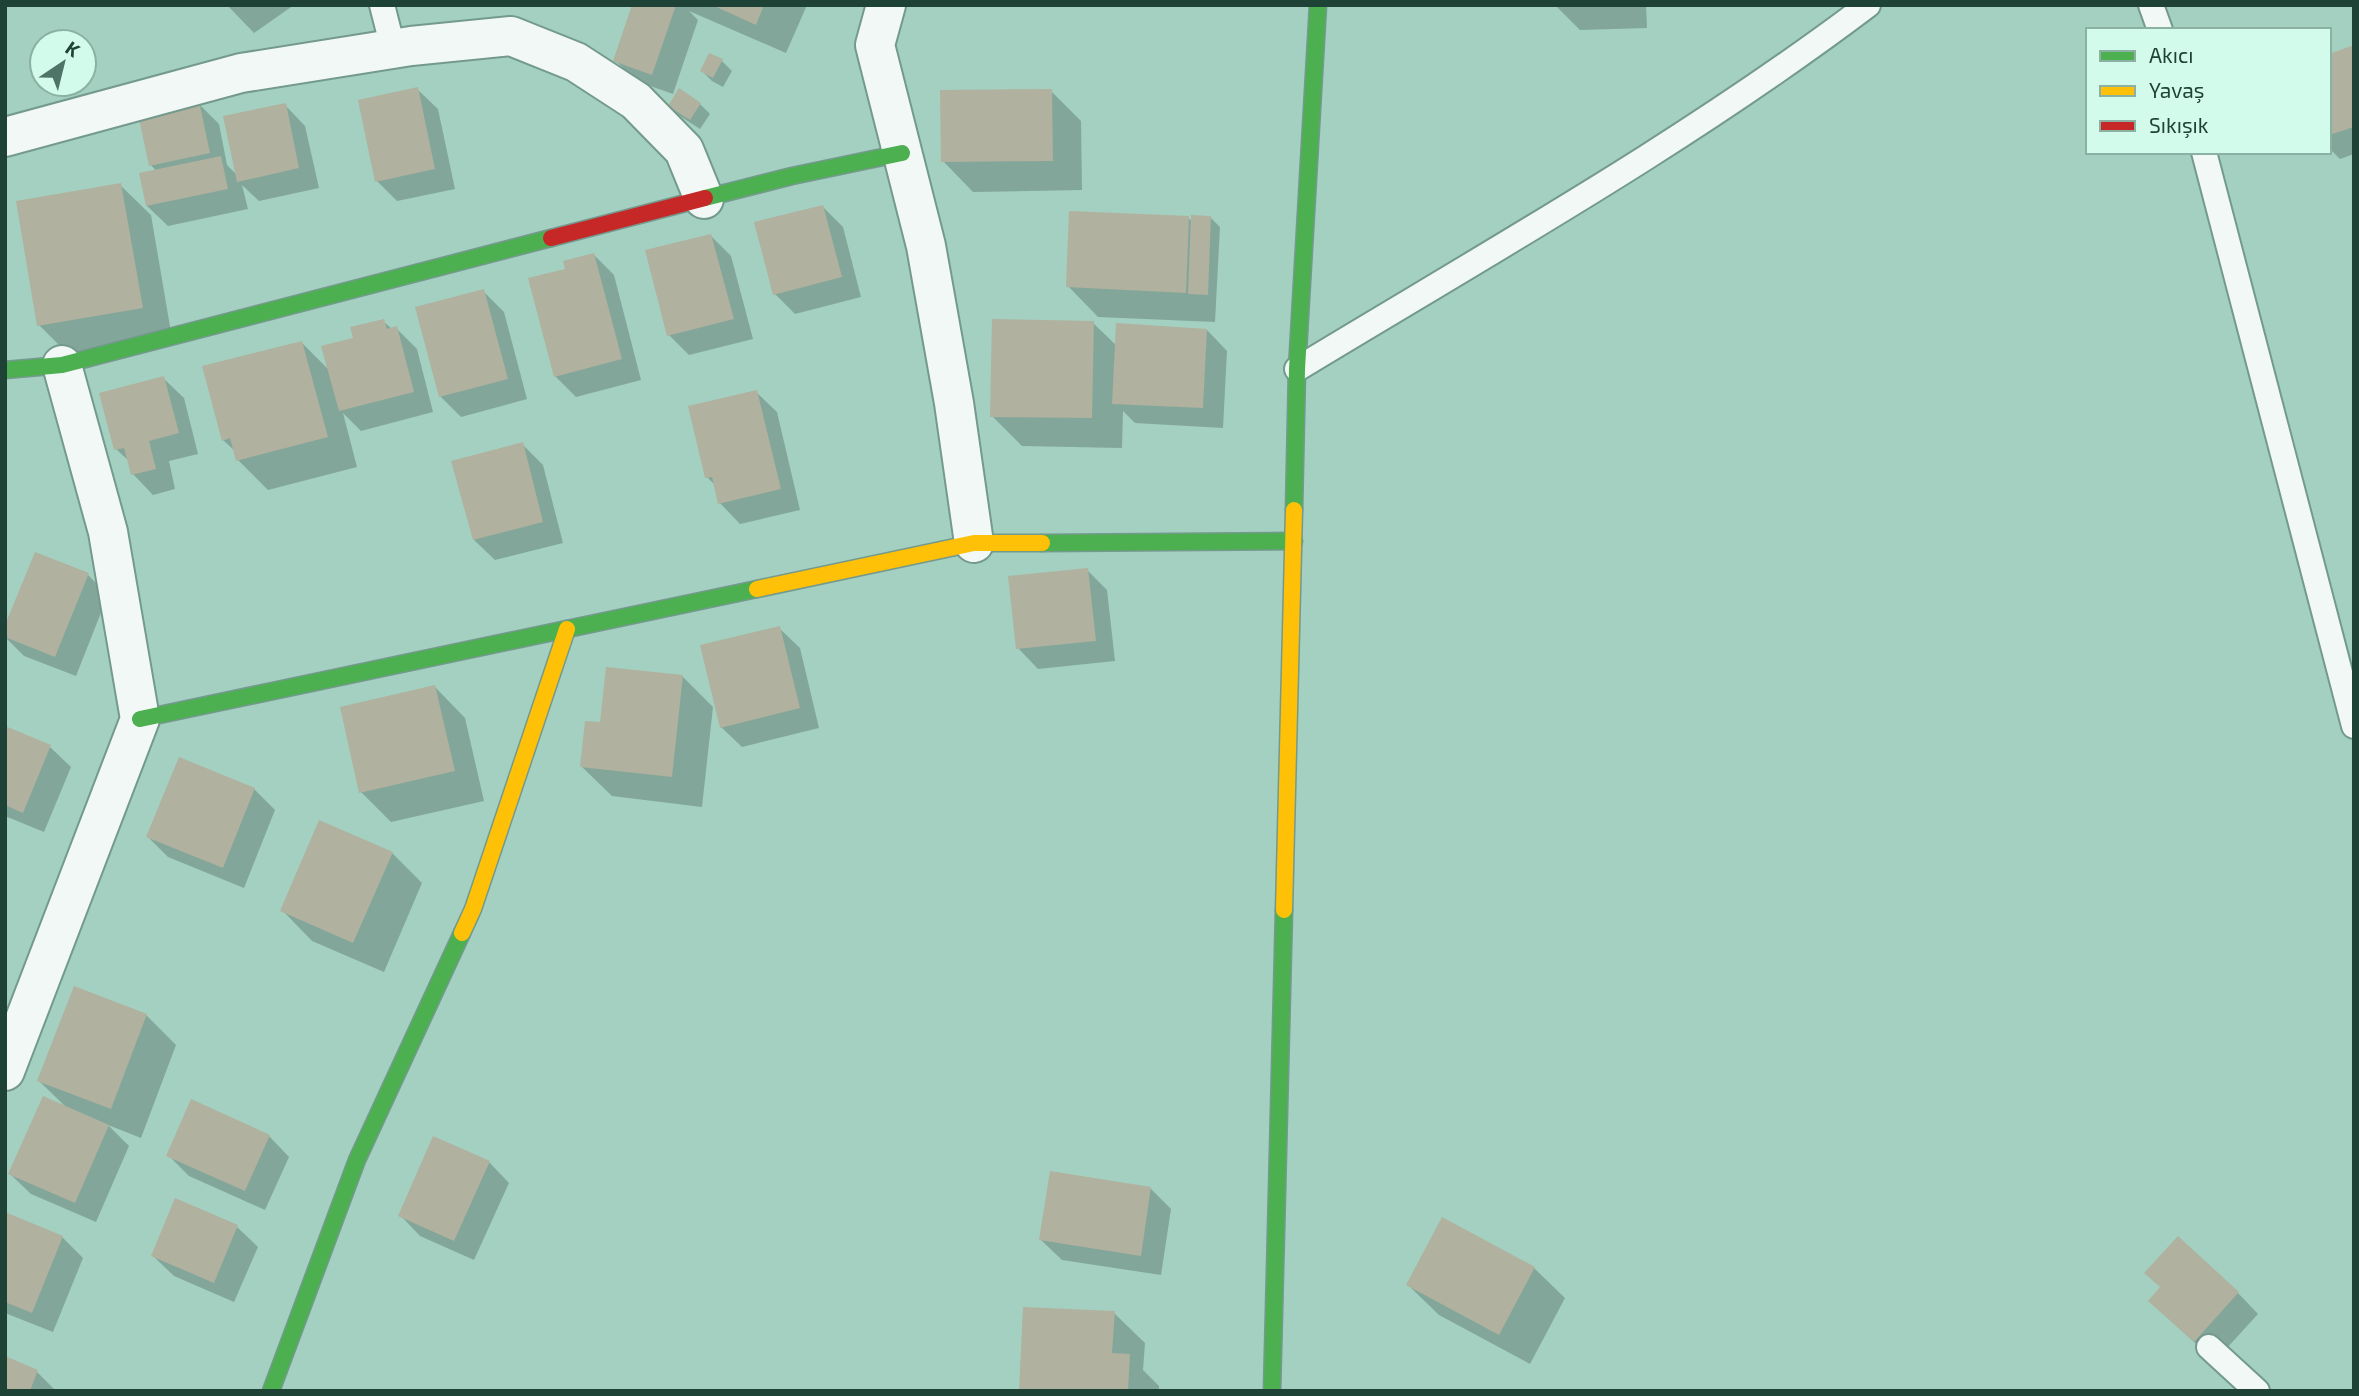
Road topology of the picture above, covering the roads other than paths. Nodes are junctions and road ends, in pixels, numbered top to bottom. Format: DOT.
graph roads {
  1 [pos="382,5"];
  2 [pos="886,5"];
  3 [pos="1318,5"];
  4 [pos="1868,5"];
  5 [pos="2151,5"];
  6 [pos="506,21"];
  7 [pos="2159,28"];
  8 [pos="393,48"];
  9 [pos="5,137"];
  10 [pos="902,153"];
  11 [pos="2205,154"];
  12 [pos="704,199"];
  13 [pos="62,365"];
  14 [pos="1297,369"];
  15 [pos="5,370"];
  16 [pos="1294,541"];
  17 [pos="974,543"];
  18 [pos="567,629"];
  19 [pos="140,719"];
  20 [pos="2354,726"];
  21 [pos="5,1071"];
  22 [pos="2209,1347"];
  23 [pos="271,1391"];
  24 [pos="1272,1391"];
  25 [pos="2257,1391"];
  1 -- 8 [label="lane"];
  2 -- 10 [label="street"];
  3 -- 14 [label="street"];
  4 -- 14 [label="lane"];
  5 -- 7 [label="lane"];
  6 -- 8 [label="street"];
  6 -- 12 [label="street"];
  8 -- 9 [label="street"];
  10 -- 12 [label="street"];
  10 -- 17 [label="street"];
  11 -- 20 [label="lane"];
  12 -- 13 [label="street"];
  13 -- 15 [label="street"];
  13 -- 19 [label="street"];
  14 -- 16 [label="street"];
  16 -- 17 [label="street"];
  16 -- 24 [label="street"];
  17 -- 18 [label="street"];
  18 -- 19 [label="street"];
  18 -- 23 [label="street"];
  19 -- 21 [label="street"];
  22 -- 25 [label="lane"];
}
